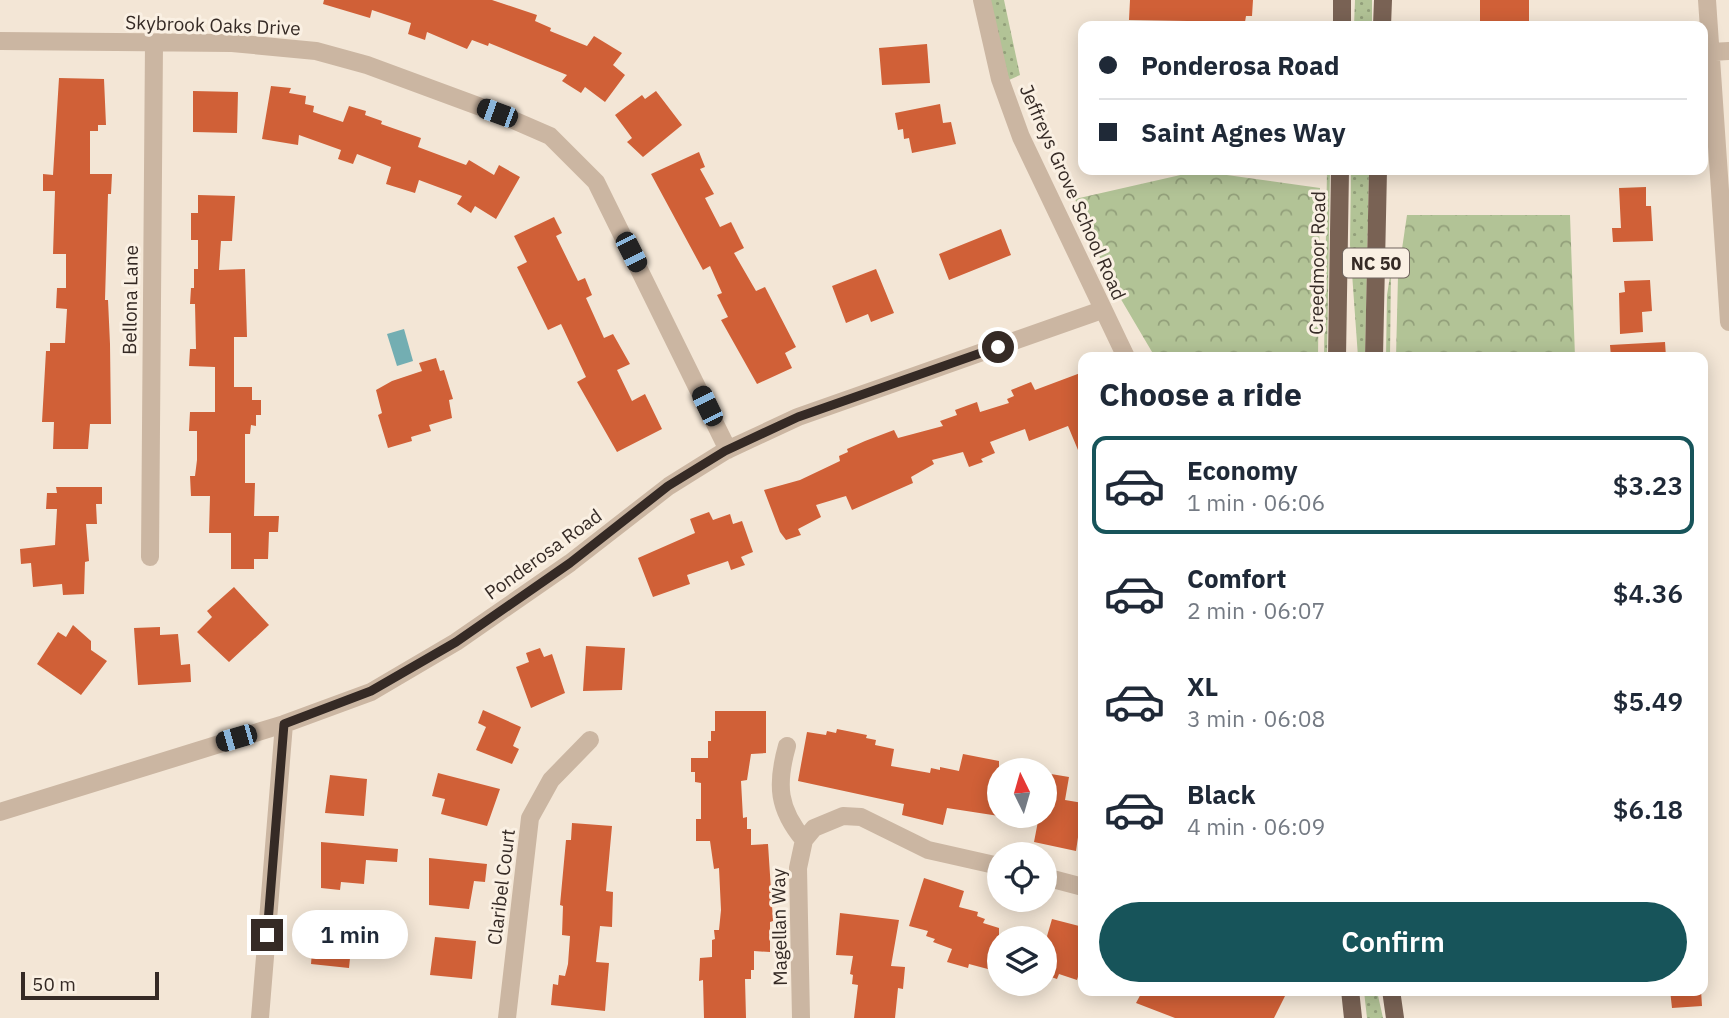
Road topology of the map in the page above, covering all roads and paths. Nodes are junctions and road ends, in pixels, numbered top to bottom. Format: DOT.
graph roads {
  1 [pos="982,0"];
  2 [pos="1342,0"];
  3 [pos="1383,0"];
  4 [pos="1707,0"];
  5 [pos="1342,21"];
  6 [pos="1382,21"];
  7 [pos="0,41"];
  8 [pos="154,43"];
  9 [pos="1720,52"];
  10 [pos="1340,175"];
  11 [pos="1378,175"];
  12 [pos="1102,310"];
  13 [pos="1729,322"];
  14 [pos="1123,352"];
  15 [pos="1337,352"];
  16 [pos="1374,352"];
  17 [pos="728,450"];
  18 [pos="150,557"];
  19 [pos="284,724"];
  20 [pos="590,740"];
  21 [pos="787,746"];
  22 [pos="0,812"];
  23 [pos="804,840"];
  24 [pos="987,863"];
  25 [pos="1057,880"];
  26 [pos="1078,886"];
  27 [pos="1351,996"];
  28 [pos="1392,996"];
  29 [pos="260,1018"];
  30 [pos="507,1018"];
  31 [pos="801,1018"];
  32 [pos="1353,1018"];
  33 [pos="1395,1018"];
  1 -- 12 [label="street, Jeffreys Grove School Road"];
  2 -- 5 [label="main road"];
  3 -- 6 [label="main road"];
  4 -- 9 [label="street"];
  7 -- 8 [label="street, Skybrook Oaks Drive"];
  8 -- 17 [label="street, Skybrook Oaks Drive"];
  8 -- 18 [label="street, Bellona Lane"];
  9 -- 13 [label="street"];
  10 -- 15 [label="main road, Creedmoor Road / NC 50"];
  11 -- 16 [label="main road, NC 50"];
  12 -- 14 [label="street, Jeffreys Grove School Road"];
  12 -- 17 [label="street, Ponderosa Road"];
  17 -- 19 [label="street, Ponderosa Road"];
  19 -- 22 [label="street, Ponderosa Road"];
  19 -- 29 [label="street"];
  20 -- 30 [label="street, Claribel Court"];
  21 -- 23 [label="street"];
  23 -- 24 [label="street"];
  23 -- 31 [label="street, Magellan Way"];
  25 -- 26 [label="street"];
  27 -- 32 [label="main road"];
  28 -- 33 [label="main road"];
}
